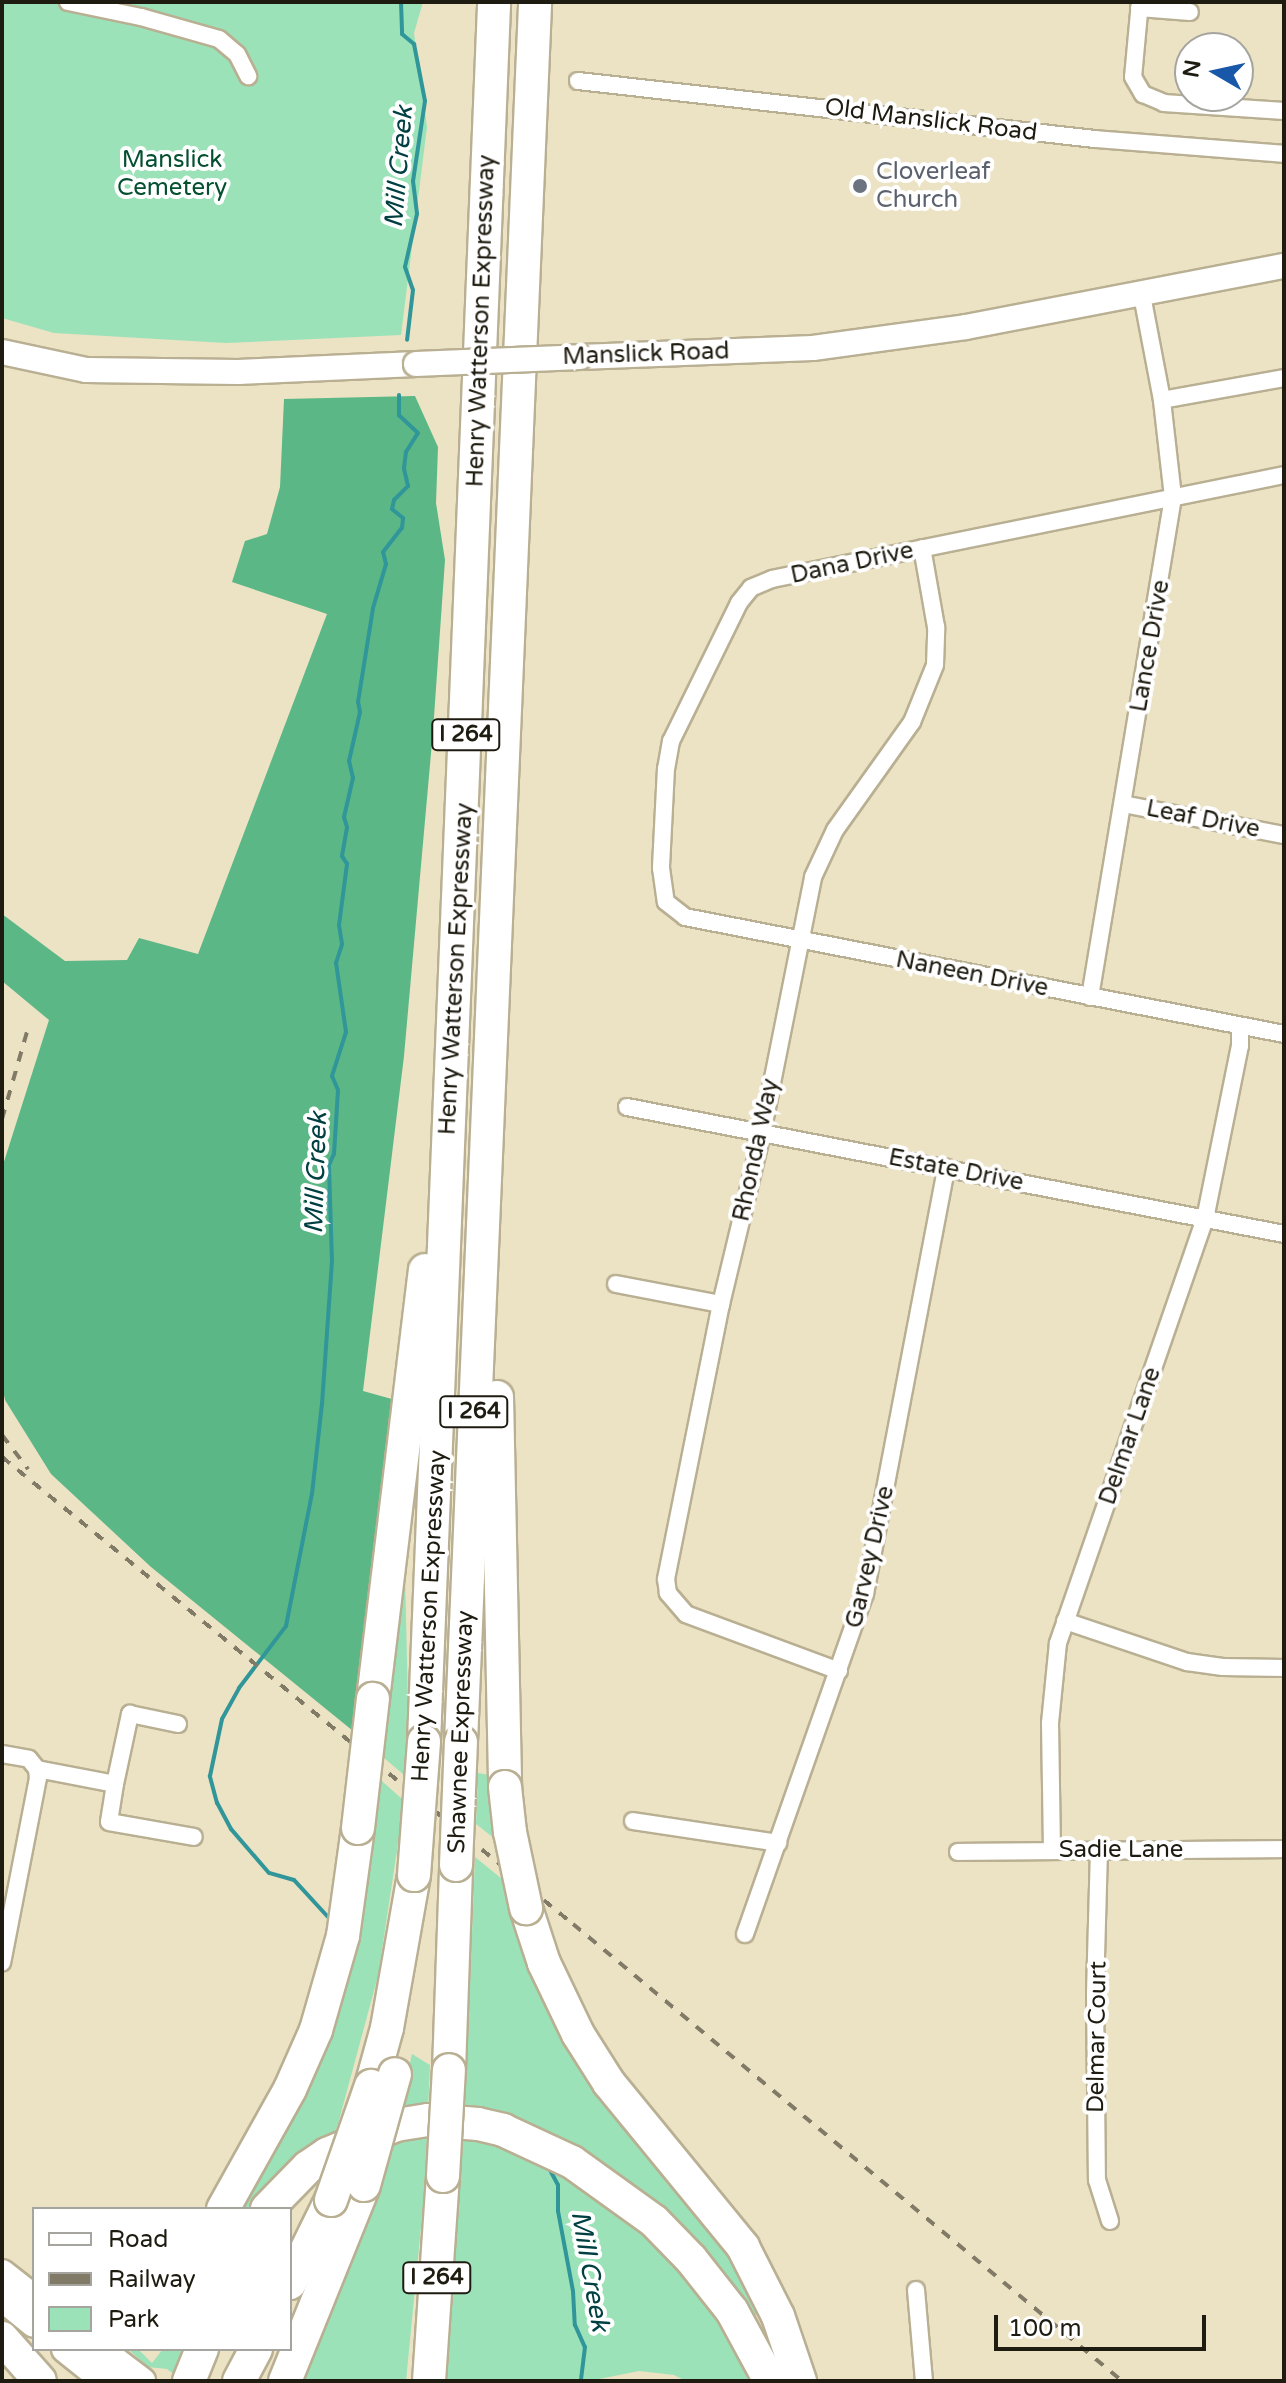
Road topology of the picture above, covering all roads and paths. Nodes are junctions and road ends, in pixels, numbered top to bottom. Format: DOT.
graph roads {
  1 [pos="68,2"];
  2 [pos="494,2"];
  3 [pos="535,2"];
  4 [pos="1139,5"];
  5 [pos="1190,12"];
  6 [pos="248,76"];
  7 [pos="578,81"];
  8 [pos="1284,110"];
  9 [pos="1284,154"];
  10 [pos="1284,266"];
  11 [pos="1142,295"];
  12 [pos="2,352"];
  13 [pos="1284,378"];
  14 [pos="1162,400"];
  15 [pos="1284,475"];
  16 [pos="1173,497"];
  17 [pos="922,548"];
  18 [pos="1123,804"];
  19 [pos="1284,835"];
  20 [pos="666,902"];
  21 [pos="798,940"];
  22 [pos="1090,997"];
  23 [pos="1240,1026"];
  24 [pos="1284,1034"];
  25 [pos="491,1082"];
  26 [pos="627,1107"];
  27 [pos="449,1133"];
  28 [pos="762,1133"];
  29 [pos="946,1168"];
  30 [pos="1205,1219"];
  31 [pos="1284,1234"];
  32 [pos="616,1284"];
  33 [pos="721,1304"];
  34 [pos="1065,1621"];
  35 [pos="1284,1668"];
  36 [pos="839,1671"];
  37 [pos="178,1724"];
  38 [pos="2,1754"];
  39 [pos="35,1766"];
  40 [pos="115,1784"];
  41 [pos="633,1821"];
  42 [pos="194,1837"];
  43 [pos="778,1843"];
  44 [pos="1284,1849"];
  45 [pos="1052,1850"];
  46 [pos="1099,1850"];
  47 [pos="958,1852"];
  48 [pos="745,1934"];
  49 [pos="2,1963"];
  50 [pos="383,2080"];
  51 [pos="224,2207"];
  52 [pos="269,2207"];
  53 [pos="1110,2221"];
  54 [pos="2,2273"];
  55 [pos="292,2279"];
  56 [pos="916,2290"];
  57 [pos="32,2296"];
  58 [pos="2,2298"];
  59 [pos="32,2322"];
  60 [pos="2,2338"];
  61 [pos="68,2351"];
  62 [pos="103,2351"];
  63 [pos="201,2351"];
  64 [pos="255,2351"];
  65 [pos="40,2381"];
  66 [pos="105,2381"];
  67 [pos="142,2381"];
  68 [pos="189,2381"];
  69 [pos="239,2381"];
  70 [pos="285,2381"];
  71 [pos="429,2381"];
  72 [pos="770,2381"];
  73 [pos="800,2381"];
  74 [pos="924,2381"];
  1 -- 6 [label="street"];
  2 -- 27 [label="highway, Henry Watterson Expressway / I 264"];
  3 -- 25 [label="highway, Henry Watterson Expressway / I 264"];
  4 -- 5 [label="street"];
  4 -- 8 [label="street"];
  7 -- 9 [label="street, Old Manslick Road"];
  10 -- 11 [label="main road, Manslick Road"];
  11 -- 12 [label="main road, Manslick Road, bridge"];
  11 -- 14 [label="street, Lance Drive"];
  13 -- 14 [label="street"];
  14 -- 16 [label="street, Lance Drive"];
  15 -- 16 [label="street, Dana Drive"];
  16 -- 17 [label="street, Dana Drive"];
  16 -- 18 [label="street, Lance Drive"];
  17 -- 20 [label="street, Dana Drive"];
  17 -- 21 [label="street, Rhonda Way"];
  18 -- 19 [label="street, Leaf Drive"];
  18 -- 22 [label="street, Lance Drive"];
  20 -- 21 [label="street, Naneen Drive"];
  21 -- 22 [label="street, Naneen Drive"];
  21 -- 28 [label="street, Rhonda Way"];
  22 -- 23 [label="street, Naneen Drive"];
  23 -- 24 [label="street, Naneen Drive"];
  23 -- 30 [label="street, Delmar Lane"];
  25 -- 71 [label="highway, Shawnee Expressway / I 264, bridge"];
  25 -- 73 [label="highway, bridge"];
  26 -- 28 [label="street, Estate Drive"];
  27 -- 50 [label="highway, Henry Watterson Expressway / I 264, bridge"];
  27 -- 51 [label="highway, bridge"];
  28 -- 29 [label="street, Estate Drive"];
  28 -- 33 [label="street, Rhonda Way"];
  29 -- 30 [label="street, Estate Drive"];
  29 -- 36 [label="street, Garvey Drive"];
  30 -- 31 [label="street, Estate Drive"];
  30 -- 34 [label="street, Delmar Lane"];
  32 -- 33 [label="street"];
  33 -- 36 [label="street, Rhonda Way"];
  34 -- 35 [label="street"];
  34 -- 45 [label="street, Delmar Lane"];
  36 -- 43 [label="street, Garvey Drive"];
  37 -- 40 [label="street"];
  38 -- 39 [label="street"];
  39 -- 40 [label="street"];
  39 -- 49 [label="street"];
  40 -- 42 [label="street"];
  41 -- 43 [label="street"];
  43 -- 48 [label="street, Garvey Drive"];
  44 -- 46 [label="street, Sadie Lane"];
  45 -- 46 [label="street, Sadie Lane"];
  45 -- 47 [label="street, Sadie Lane"];
  46 -- 53 [label="street, Delmar Court"];
  50 -- 55 [label="highway, I 264, bridge"];
  50 -- 70 [label="highway, bridge"];
  52 -- 72 [label="highway"];
  54 -- 57 [label="main road"];
  56 -- 74 [label="street"];
  58 -- 59 [label="main road"];
  60 -- 65 [label="highway"];
  61 -- 66 [label="main road"];
  62 -- 67 [label="main road"];
  63 -- 68 [label="highway"];
  64 -- 69 [label="highway"];
}
